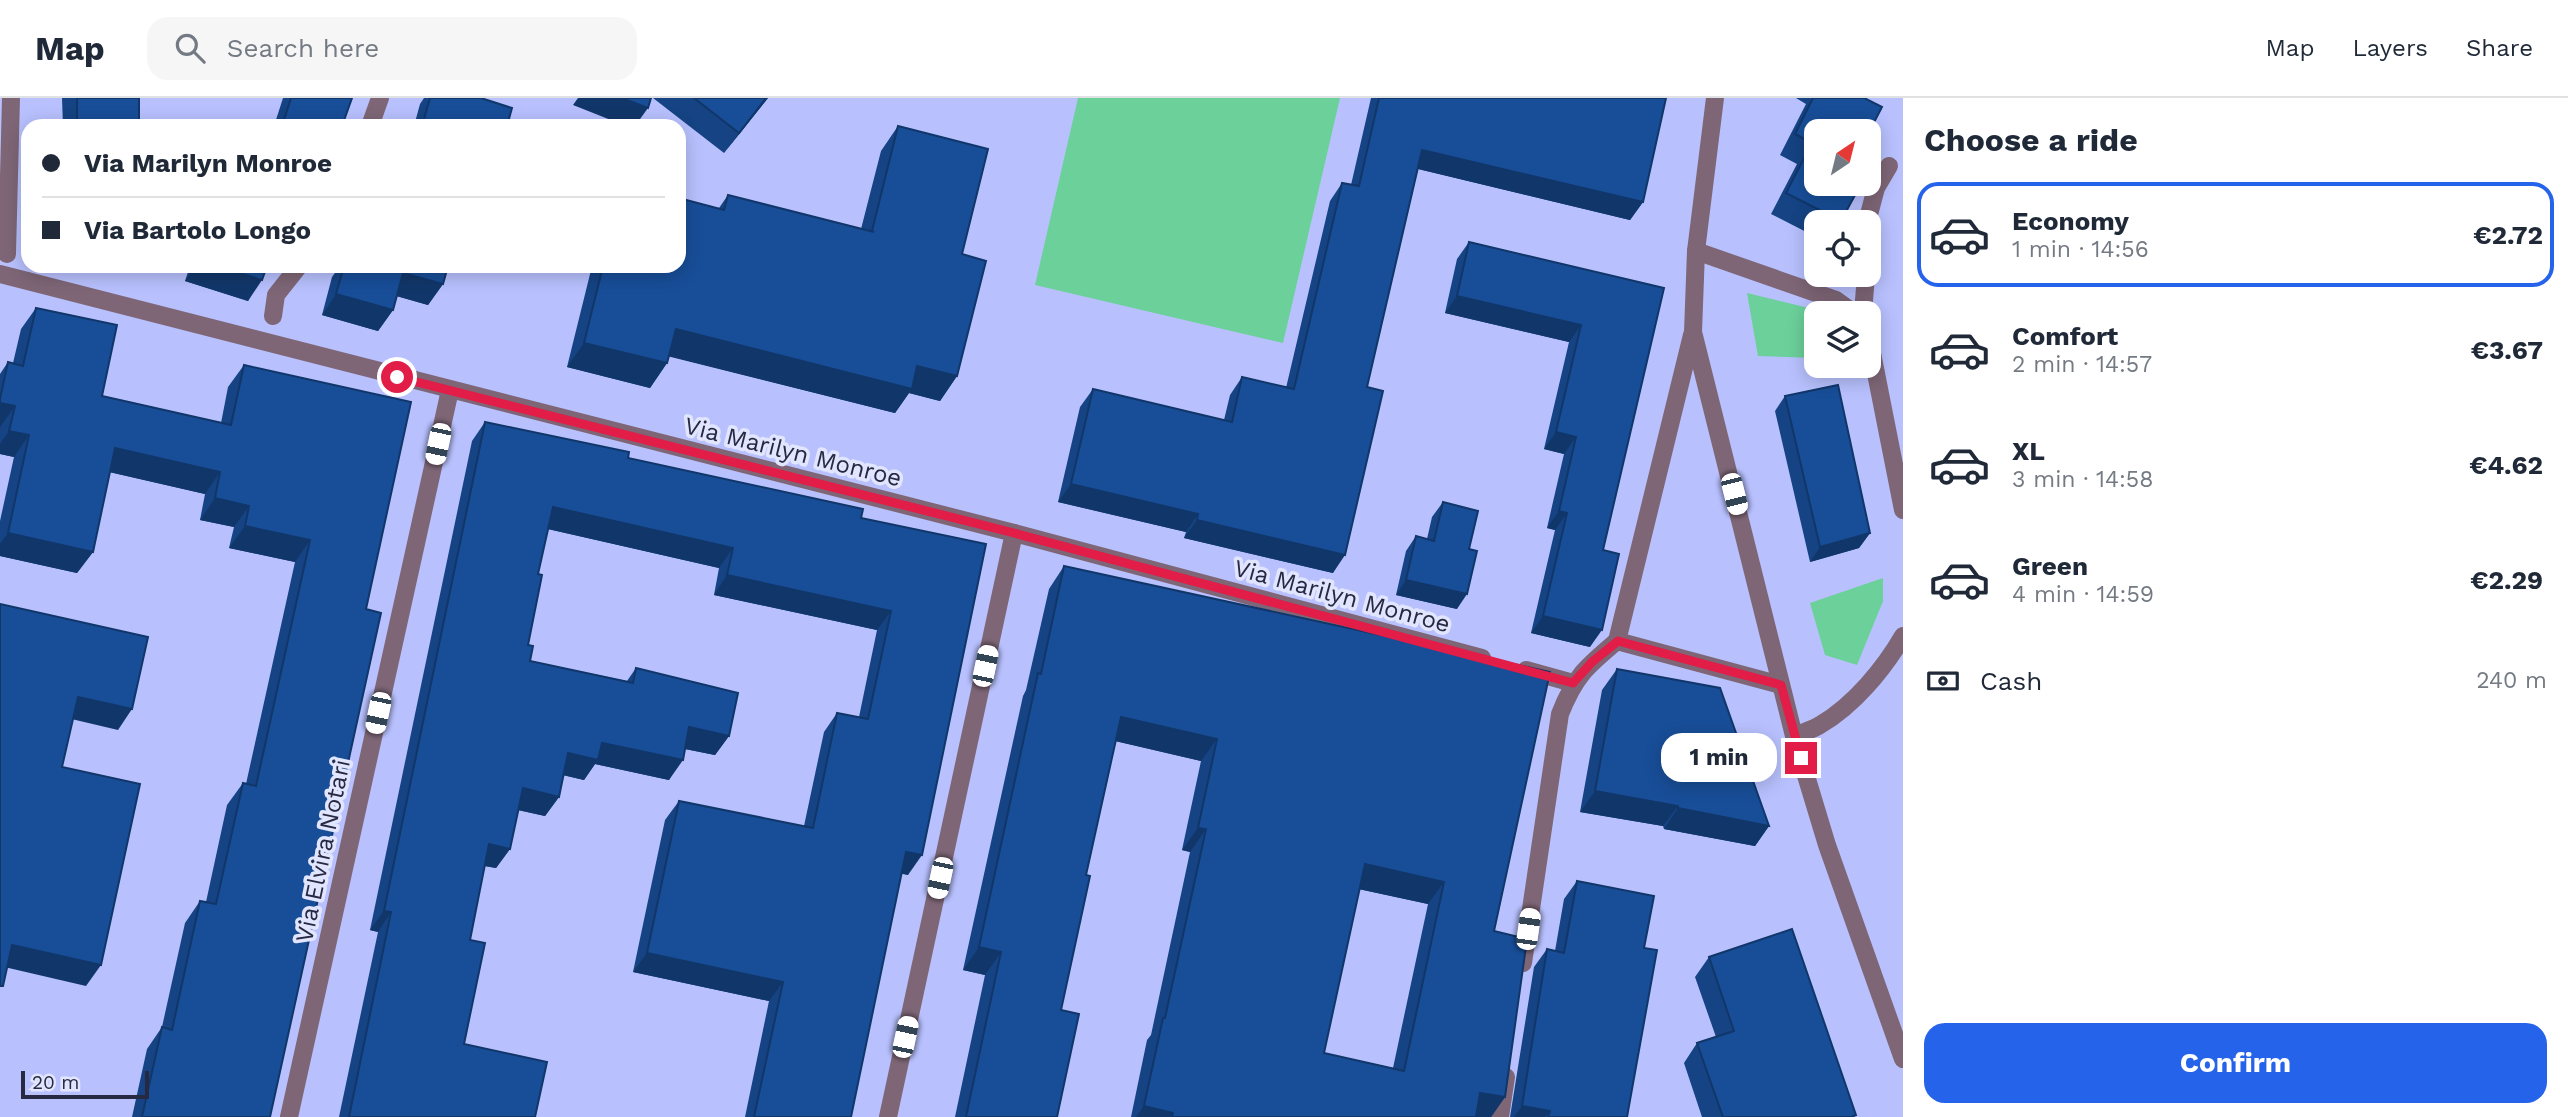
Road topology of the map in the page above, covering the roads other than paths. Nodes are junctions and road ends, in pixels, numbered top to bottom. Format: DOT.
graph roads {
  1 [pos="11,98"];
  2 [pos="380,98"];
  3 [pos="1715,98"];
  4 [pos="372,119"];
  5 [pos="1889,166"];
  6 [pos="1871,210"];
  7 [pos="1696,251"];
  8 [pos="7,254"];
  9 [pos="293,273"];
  10 [pos="0,274"];
  11 [pos="1837,301"];
  12 [pos="273,316"];
  13 [pos="1693,331"];
  14 [pos="1877,378"];
  15 [pos="450,390"];
  16 [pos="1903,510"];
  17 [pos="1014,533"];
  18 [pos="1903,636"];
  19 [pos="1618,641"];
  20 [pos="1573,683"];
  21 [pos="1781,685"];
  22 [pos="1794,736"];
  23 [pos="1520,983"];
  24 [pos="1903,1059"];
  25 [pos="1508,1063"];
  26 [pos="289,1117"];
  27 [pos="888,1117"];
  28 [pos="1500,1117"];
  1 -- 8 [label="street"];
  2 -- 4 [label="street"];
  3 -- 7 [label="street"];
  5 -- 6 [label="street"];
  7 -- 11 [label="street"];
  7 -- 13 [label="street"];
  9 -- 12 [label="street"];
  10 -- 15 [label="street, Via Marilyn Monroe"];
  13 -- 19 [label="street"];
  13 -- 21 [label="street"];
  14 -- 16 [label="street"];
  15 -- 17 [label="street, Via Marilyn Monroe"];
  15 -- 26 [label="street, Via Elvira Notari"];
  17 -- 20 [label="street, Via Marilyn Monroe"];
  17 -- 27 [label="street"];
  18 -- 22 [label="street"];
  19 -- 20 [label="street"];
  19 -- 21 [label="street"];
  20 -- 23 [label="street"];
  21 -- 22 [label="street"];
  22 -- 24 [label="street"];
  25 -- 28 [label="street"];
}
